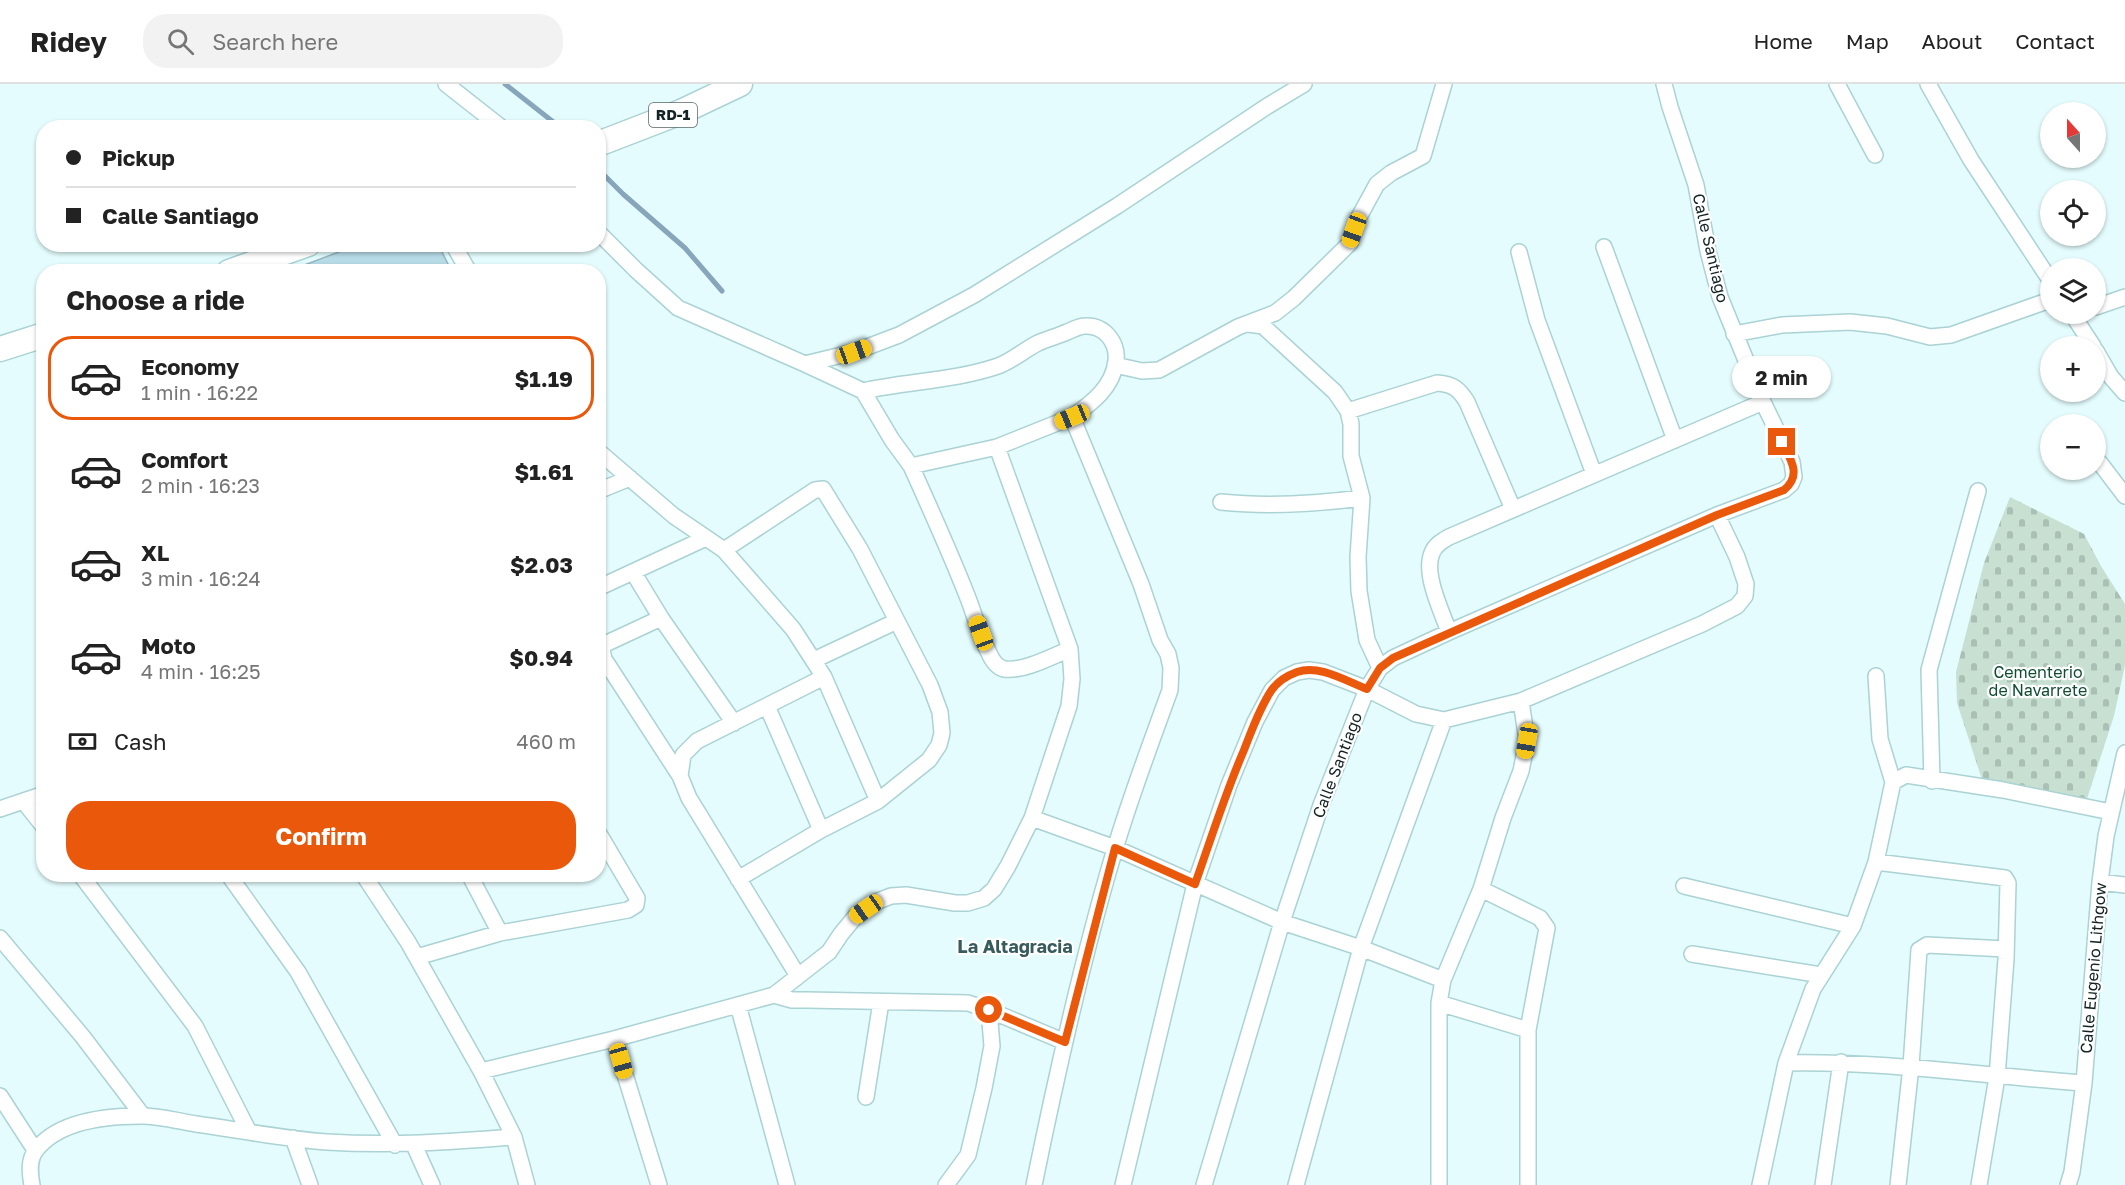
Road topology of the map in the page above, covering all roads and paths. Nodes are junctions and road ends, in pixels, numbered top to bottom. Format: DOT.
graph roads {
  1 [pos="446,84"];
  2 [pos="740,84"];
  3 [pos="1304,84"];
  4 [pos="1444,84"];
  5 [pos="1664,84"];
  6 [pos="1838,84"];
  7 [pos="1928,84"];
  8 [pos="492,120"];
  9 [pos="606,141"];
  10 [pos="1875,155"];
  11 [pos="606,240"];
  12 [pos="1604,247"];
  13 [pos="285,252"];
  14 [pos="1519,252"];
  15 [pos="252,264"];
  16 [pos="2040,265"];
  17 [pos="2125,297"];
  18 [pos="2040,304"];
  19 [pos="2106,304"];
  20 [pos="1248,324"];
  21 [pos="1734,334"];
  22 [pos="36,337"];
  23 [pos="0,349"];
  24 [pos="805,364"];
  25 [pos="1115,365"];
  26 [pos="2106,368"];
  27 [pos="863,391"];
  28 [pos="2125,393"];
  29 [pos="1763,402"];
  30 [pos="1348,411"];
  31 [pos="1072,417"];
  32 [pos="1675,440"];
  33 [pos="997,447"];
  34 [pos="606,458"];
  35 [pos="911,466"];
  36 [pos="2106,472"];
  37 [pos="1594,474"];
  38 [pos="630,478"];
  39 [pos="606,488"];
  40 [pos="1978,491"];
  41 [pos="2125,496"];
  42 [pos="1362,498"];
  43 [pos="1221,502"];
  44 [pos="1513,509"];
  45 [pos="1717,515"];
  46 [pos="706,538"];
  47 [pos="724,550"];
  48 [pos="633,572"];
  49 [pos="606,584"];
  50 [pos="661,618"];
  51 [pos="897,621"];
  52 [pos="1449,632"];
  53 [pos="606,644"];
  54 [pos="1070,649"];
  55 [pos="814,660"];
  56 [pos="606,662"];
  57 [pos="1380,668"];
  58 [pos="1876,676"];
  59 [pos="824,677"];
  60 [pos="1367,689"];
  61 [pos="1521,701"];
  62 [pos="767,706"];
  63 [pos="1444,720"];
  64 [pos="734,723"];
  65 [pos="2125,753"];
  66 [pos="680,776"];
  67 [pos="1932,781"];
  68 [pos="1893,782"];
  69 [pos="36,797"];
  70 [pos="878,801"];
  71 [pos="24,802"];
  72 [pos="0,809"];
  73 [pos="2111,812"];
  74 [pos="36,817"];
  75 [pos="1032,818"];
  76 [pos="821,830"];
  77 [pos="606,845"];
  78 [pos="1115,848"];
  79 [pos="1876,862"];
  80 [pos="738,879"];
  81 [pos="86,882"];
  82 [pos="234,882"];
  83 [pos="368,882"];
  84 [pos="473,882"];
  85 [pos="2100,882"];
  86 [pos="1195,884"];
  87 [pos="2125,885"];
  88 [pos="1684,886"];
  89 [pos="1481,889"];
  90 [pos="1282,922"];
  91 [pos="1854,926"];
  92 [pos="500,933"];
  93 [pos="0,938"];
  94 [pos="1361,948"];
  95 [pos="2006,949"];
  96 [pos="1692,954"];
  97 [pos="417,957"];
  98 [pos="1821,975"];
  99 [pos="798,976"];
  100 [pos="1443,980"];
  101 [pos="774,995"];
  102 [pos="881,1002"];
  103 [pos="1439,1003"];
  104 [pos="738,1005"];
  105 [pos="989,1010"];
  106 [pos="1528,1030"];
  107 [pos="614,1039"];
  108 [pos="1065,1042"];
  109 [pos="1841,1062"];
  110 [pos="1786,1063"];
  111 [pos="1911,1066"];
  112 [pos="481,1071"];
  113 [pos="1997,1077"];
  114 [pos="2084,1083"];
  115 [pos="0,1096"];
  116 [pos="866,1097"];
  117 [pos="143,1116"];
  118 [pos="249,1132"];
  119 [pos="514,1137"];
  120 [pos="293,1138"];
  121 [pos="414,1144"];
  122 [pos="395,1145"];
  123 [pos="35,1150"];
  124 [pos="32,1185"];
  125 [pos="310,1185"];
  126 [pos="432,1185"];
  127 [pos="527,1185"];
  128 [pos="659,1185"];
  129 [pos="786,1185"];
  130 [pos="946,1185"];
  131 [pos="1034,1185"];
  132 [pos="1123,1185"];
  133 [pos="1204,1185"];
  134 [pos="1296,1185"];
  135 [pos="1439,1185"];
  136 [pos="1528,1185"];
  137 [pos="1761,1185"];
  138 [pos="1823,1185"];
  139 [pos="1898,1185"];
  140 [pos="1979,1185"];
  141 [pos="2068,1185"];
  1 -- 8 [label="street"];
  2 -- 9 [label="main road, RD-1"];
  3 -- 24 [label="street"];
  4 -- 20 [label="street"];
  5 -- 21 [label="street, Calle Santiago"];
  6 -- 10 [label="street"];
  7 -- 16 [label="street"];
  11 -- 24 [label="street"];
  12 -- 32 [label="street"];
  13 -- 15 [label="main road"];
  14 -- 37 [label="street"];
  17 -- 19 [label="street"];
  18 -- 21 [label="street"];
  20 -- 25 [label="street"];
  20 -- 30 [label="street"];
  21 -- 29 [label="street, Calle Santiago"];
  22 -- 23 [label="main road"];
  24 -- 27 [label="street"];
  25 -- 27 [label="street"];
  25 -- 31 [label="street"];
  26 -- 28 [label="street"];
  27 -- 35 [label="street"];
  29 -- 32 [label="street"];
  29 -- 45 [label="street, Calle Santiago"];
  30 -- 42 [label="street"];
  30 -- 44 [label="street"];
  31 -- 33 [label="street"];
  31 -- 78 [label="street"];
  32 -- 37 [label="street"];
  33 -- 35 [label="street"];
  33 -- 54 [label="street"];
  34 -- 38 [label="street"];
  35 -- 54 [label="street"];
  36 -- 41 [label="street"];
  37 -- 44 [label="street"];
  38 -- 39 [label="street"];
  38 -- 46 [label="street"];
  40 -- 67 [label="street"];
  42 -- 43 [label="street"];
  42 -- 57 [label="street"];
  44 -- 52 [label="street"];
  45 -- 52 [label="street, Calle Santiago"];
  45 -- 61 [label="street"];
  46 -- 47 [label="street"];
  46 -- 48 [label="street"];
  47 -- 51 [label="street"];
  47 -- 55 [label="street"];
  48 -- 49 [label="street"];
  48 -- 50 [label="street"];
  50 -- 53 [label="street"];
  50 -- 64 [label="street"];
  51 -- 55 [label="street"];
  51 -- 70 [label="street"];
  52 -- 57 [label="street, Calle Santiago"];
  54 -- 75 [label="street"];
  55 -- 59 [label="street"];
  56 -- 66 [label="street"];
  57 -- 60 [label="street, Calle Santiago"];
  58 -- 68 [label="street"];
  59 -- 62 [label="street"];
  59 -- 70 [label="street"];
  60 -- 63 [label="street"];
  60 -- 86 [label="street"];
  60 -- 90 [label="street, Calle Santiago"];
  61 -- 63 [label="street"];
  61 -- 89 [label="street"];
  62 -- 64 [label="street"];
  62 -- 76 [label="street"];
  63 -- 94 [label="street"];
  64 -- 66 [label="street"];
  65 -- 73 [label="street, Calle Eugenio Lithgow"];
  66 -- 80 [label="street"];
  67 -- 68 [label="street"];
  67 -- 73 [label="street"];
  68 -- 79 [label="street"];
  69 -- 71 [label="street"];
  70 -- 76 [label="street"];
  71 -- 72 [label="street"];
  71 -- 74 [label="street"];
  73 -- 85 [label="street, Calle Eugenio Lithgow"];
  75 -- 78 [label="street"];
  75 -- 99 [label="street"];
  76 -- 80 [label="street"];
  77 -- 92 [label="street"];
  78 -- 86 [label="street"];
  78 -- 108 [label="street"];
  79 -- 91 [label="street"];
  79 -- 95 [label="street"];
  80 -- 99 [label="street"];
  81 -- 118 [label="street"];
  82 -- 122 [label="street"];
  83 -- 97 [label="street"];
  84 -- 92 [label="street"];
  85 -- 87 [label="street"];
  85 -- 114 [label="street, Calle Eugenio Lithgow"];
  86 -- 90 [label="street"];
  86 -- 132 [label="street"];
  88 -- 91 [label="street"];
  89 -- 100 [label="street"];
  89 -- 106 [label="street"];
  90 -- 94 [label="street"];
  90 -- 133 [label="street, Calle Santiago"];
  91 -- 98 [label="street"];
  92 -- 97 [label="street"];
  93 -- 117 [label="street"];
  94 -- 100 [label="street"];
  94 -- 134 [label="street"];
  95 -- 111 [label="street"];
  95 -- 113 [label="street"];
  96 -- 98 [label="street"];
  97 -- 112 [label="street"];
  98 -- 110 [label="street"];
  99 -- 101 [label="street"];
  100 -- 103 [label="street"];
  101 -- 102 [label="street"];
  101 -- 104 [label="street"];
  102 -- 105 [label="street"];
  102 -- 116 [label="street"];
  103 -- 106 [label="street"];
  103 -- 135 [label="street"];
  104 -- 107 [label="street"];
  104 -- 129 [label="street"];
  105 -- 108 [label="street"];
  105 -- 130 [label="street"];
  106 -- 136 [label="street"];
  107 -- 112 [label="street"];
  107 -- 128 [label="street"];
  108 -- 131 [label="street"];
  109 -- 110 [label="street"];
  109 -- 111 [label="street"];
  109 -- 138 [label="street"];
  110 -- 137 [label="street"];
  111 -- 113 [label="street"];
  111 -- 139 [label="street"];
  112 -- 119 [label="street"];
  113 -- 114 [label="street"];
  113 -- 140 [label="street"];
  114 -- 141 [label="street, Calle Eugenio Lithgow"];
  115 -- 123 [label="street"];
  117 -- 118 [label="street"];
  117 -- 123 [label="street"];
  118 -- 120 [label="street"];
  119 -- 121 [label="street"];
  119 -- 127 [label="street"];
  120 -- 122 [label="street"];
  120 -- 125 [label="street"];
  121 -- 122 [label="street"];
  121 -- 126 [label="street"];
  123 -- 124 [label="street"];
}
